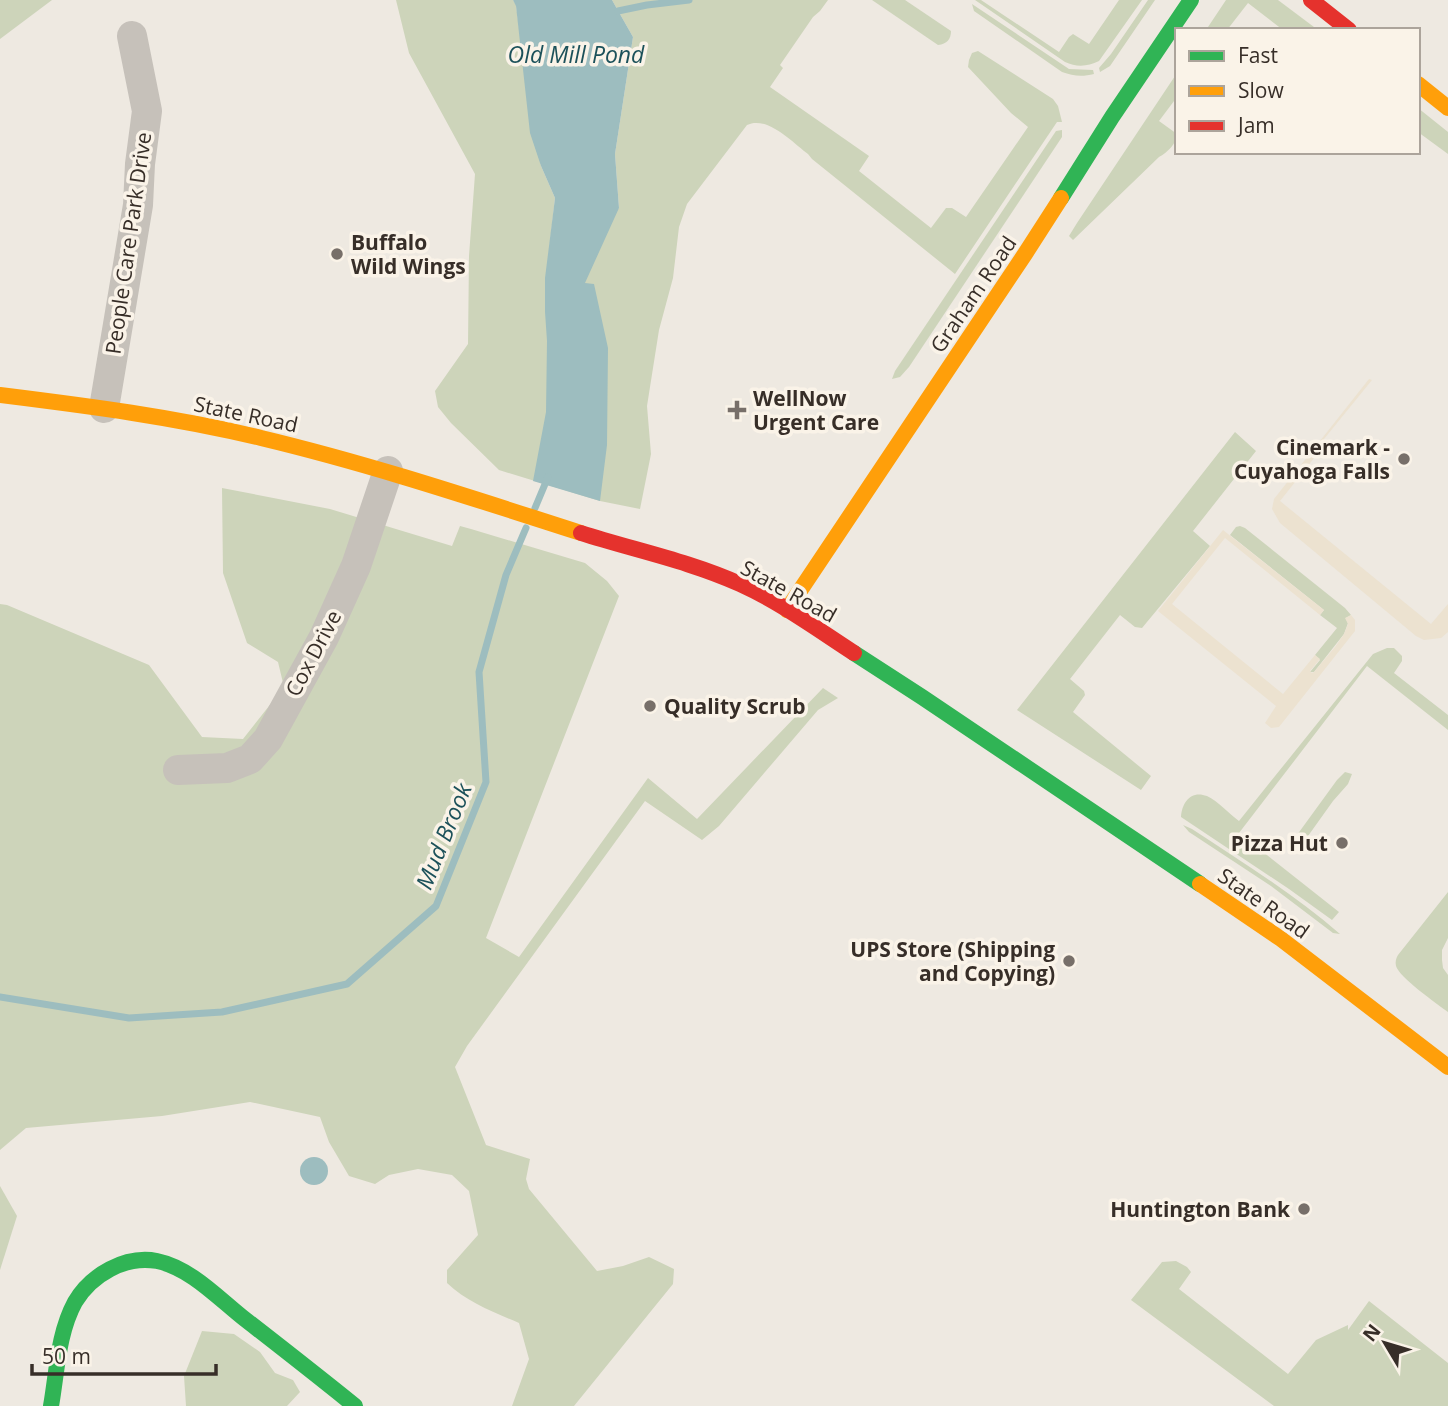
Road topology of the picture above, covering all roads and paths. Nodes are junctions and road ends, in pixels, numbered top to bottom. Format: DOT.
graph roads {
  1 [pos="1191,0"];
  2 [pos="1311,0"];
  3 [pos="1346,28"];
  4 [pos="132,36"];
  5 [pos="1420,87"];
  6 [pos="1448,108"];
  7 [pos="0,395"];
  8 [pos="104,408"];
  9 [pos="388,471"];
  10 [pos="787,610"];
  11 [pos="178,770"];
  12 [pos="1448,1067"];
  13 [pos="51,1406"];
  14 [pos="355,1406"];
  1 -- 10 [label="main road, Graham Road"];
  2 -- 3 [label="main road"];
  4 -- 8 [label="street, People Care Park Drive"];
  5 -- 6 [label="main road"];
  7 -- 8 [label="main road, State Road"];
  8 -- 9 [label="main road, State Road"];
  9 -- 10 [label="main road, State Road"];
  9 -- 11 [label="street, Cox Drive"];
  10 -- 12 [label="main road, State Road"];
  13 -- 14 [label="main road"];
}
